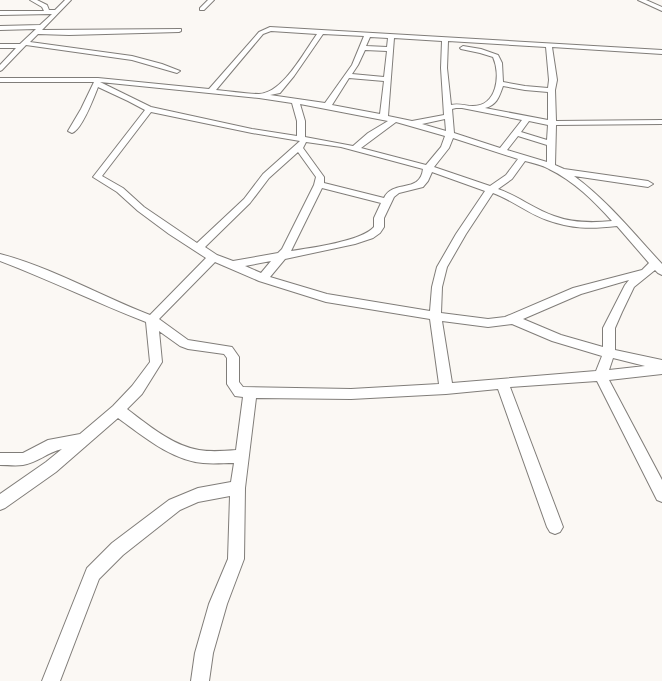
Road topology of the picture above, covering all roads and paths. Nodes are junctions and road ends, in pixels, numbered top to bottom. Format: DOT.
graph roads {
  1 [pos="33,0"];
  2 [pos="68,0"];
  3 [pos="211,0"];
  4 [pos="641,0"];
  5 [pos="202,9"];
  6 [pos="662,9"];
  7 [pos="47,12"];
  8 [pos="58,12"];
  9 [pos="0,13"];
  10 [pos="42,27"];
  11 [pos="0,28"];
  12 [pos="179,30"];
  13 [pos="322,31"];
  14 [pos="36,32"];
  15 [pos="368,34"];
  16 [pos="390,43"];
  17 [pos="494,43"];
  18 [pos="22,44"];
  19 [pos="450,45"];
  20 [pos="0,46"];
  21 [pos="549,46"];
  22 [pos="362,48"];
  23 [pos="662,52"];
  24 [pos="496,56"];
  25 [pos="0,60"];
  26 [pos="8,60"];
  27 [pos="0,69"];
  28 [pos="177,71"];
  29 [pos="348,76"];
  30 [pos="388,79"];
  31 [pos="0,80"];
  32 [pos="97,82"];
  33 [pos="500,83"];
  34 [pos="551,90"];
  35 [pos="210,92"];
  36 [pos="277,95"];
  37 [pos="295,101"];
  38 [pos="327,106"];
  39 [pos="471,108"];
  40 [pos="149,109"];
  41 [pos="447,114"];
  42 [pos="384,116"];
  43 [pos="528,118"];
  44 [pos="396,119"];
  45 [pos="662,122"];
  46 [pos="412,123"];
  47 [pos="551,123"];
  48 [pos="429,128"];
  49 [pos="72,131"];
  50 [pos="516,133"];
  51 [pos="450,134"];
  52 [pos="301,139"];
  53 [pos="552,144"];
  54 [pos="355,148"];
  55 [pos="502,151"];
  56 [pos="523,158"];
  57 [pos="551,166"];
  58 [pos="428,168"];
  59 [pos="564,172"];
  60 [pos="648,184"];
  61 [pos="319,185"];
  62 [pos="490,190"];
  63 [pos="387,202"];
  64 [pos="619,223"];
  65 [pos="198,248"];
  66 [pos="0,257"];
  67 [pos="213,257"];
  68 [pos="281,257"];
  69 [pos="233,264"];
  70 [pos="659,267"];
  71 [pos="646,272"];
  72 [pos="263,278"];
  73 [pos="435,316"];
  74 [pos="513,319"];
  75 [pos="152,320"];
  76 [pos="609,352"];
  77 [pos="662,365"];
  78 [pos="662,368"];
  79 [pos="601,376"];
  80 [pos="502,383"];
  81 [pos="446,389"];
  82 [pos="250,393"];
  83 [pos="118,410"];
  84 [pos="85,439"];
  85 [pos="243,456"];
  86 [pos="0,459"];
  87 [pos="238,488"];
  88 [pos="662,495"];
  89 [pos="0,503"];
  90 [pos="555,527"];
  91 [pos="51,681"];
  92 [pos="200,681"];
  1 -- 7 [label="street"];
  2 -- 8 [label="street"];
  3 -- 5 [label="street"];
  4 -- 6 [label="street"];
  7 -- 8 [label="street"];
  7 -- 9 [label="street"];
  8 -- 10 [label="street"];
  10 -- 11 [label="street"];
  10 -- 14 [label="street"];
  12 -- 14 [label="street"];
  13 -- 15 [label="street"];
  13 -- 35 [label="street"];
  13 -- 36 [label="street"];
  14 -- 18 [label="street"];
  15 -- 16 [label="street"];
  15 -- 22 [label="street"];
  16 -- 19 [label="street"];
  16 -- 22 [label="street"];
  16 -- 30 [label="street"];
  17 -- 19 [label="street"];
  17 -- 21 [label="street"];
  17 -- 24 [label="street"];
  18 -- 20 [label="street"];
  18 -- 26 [label="street"];
  18 -- 28 [label="street"];
  19 -- 24 [label="street"];
  19 -- 41 [label="street"];
  21 -- 23 [label="street"];
  21 -- 34 [label="street"];
  22 -- 29 [label="street"];
  24 -- 33 [label="street"];
  25 -- 26 [label="street"];
  26 -- 27 [label="street"];
  29 -- 30 [label="street"];
  29 -- 38 [label="street"];
  30 -- 42 [label="street"];
  31 -- 32 [label="street"];
  32 -- 35 [label="street"];
  32 -- 40 [label="street"];
  32 -- 49 [label="street"];
  33 -- 34 [label="street"];
  33 -- 39 [label="street"];
  34 -- 47 [label="street"];
  35 -- 36 [label="street"];
  36 -- 37 [label="street"];
  37 -- 38 [label="street"];
  37 -- 52 [label="street"];
  38 -- 42 [label="street"];
  39 -- 41 [label="street"];
  39 -- 43 [label="street"];
  40 -- 52 [label="street"];
  40 -- 65 [label="street"];
  41 -- 46 [label="street"];
  41 -- 48 [label="street"];
  41 -- 51 [label="street"];
  42 -- 44 [label="street"];
  43 -- 47 [label="street"];
  43 -- 50 [label="street"];
  44 -- 46 [label="street"];
  44 -- 54 [label="street"];
  45 -- 47 [label="street"];
  46 -- 48 [label="street"];
  47 -- 53 [label="street"];
  48 -- 51 [label="street"];
  50 -- 53 [label="street"];
  50 -- 55 [label="street"];
  51 -- 55 [label="street"];
  51 -- 58 [label="street"];
  52 -- 54 [label="street"];
  52 -- 61 [label="street"];
  52 -- 65 [label="street"];
  53 -- 57 [label="street"];
  54 -- 58 [label="street"];
  55 -- 56 [label="street"];
  56 -- 57 [label="street"];
  56 -- 62 [label="street"];
  57 -- 59 [label="street"];
  58 -- 62 [label="street"];
  58 -- 63 [label="street"];
  59 -- 60 [label="street"];
  59 -- 64 [label="street"];
  61 -- 63 [label="street"];
  61 -- 68 [label="street"];
  62 -- 64 [label="street"];
  62 -- 73 [label="street"];
  63 -- 68 [label="street"];
  64 -- 70 [label="street"];
  65 -- 67 [label="street"];
  66 -- 75 [label="street"];
  67 -- 69 [label="street"];
  67 -- 75 [label="street"];
  68 -- 69 [label="street"];
  68 -- 72 [label="street"];
  69 -- 72 [label="street"];
  70 -- 71 [label="street"];
  71 -- 74 [label="street"];
  71 -- 76 [label="street"];
  72 -- 73 [label="street"];
  73 -- 74 [label="street"];
  73 -- 81 [label="street"];
  74 -- 76 [label="street"];
  75 -- 82 [label="street"];
  75 -- 83 [label="street"];
  76 -- 77 [label="street"];
  76 -- 79 [label="street"];
  78 -- 79 [label="street"];
  79 -- 80 [label="street"];
  79 -- 88 [label="street"];
  80 -- 81 [label="street"];
  80 -- 90 [label="street"];
  81 -- 82 [label="street"];
  82 -- 85 [label="street"];
  83 -- 84 [label="street"];
  83 -- 85 [label="street"];
  84 -- 86 [label="street"];
  84 -- 89 [label="street"];
  85 -- 87 [label="street"];
  87 -- 91 [label="street"];
  87 -- 92 [label="street"];
}
